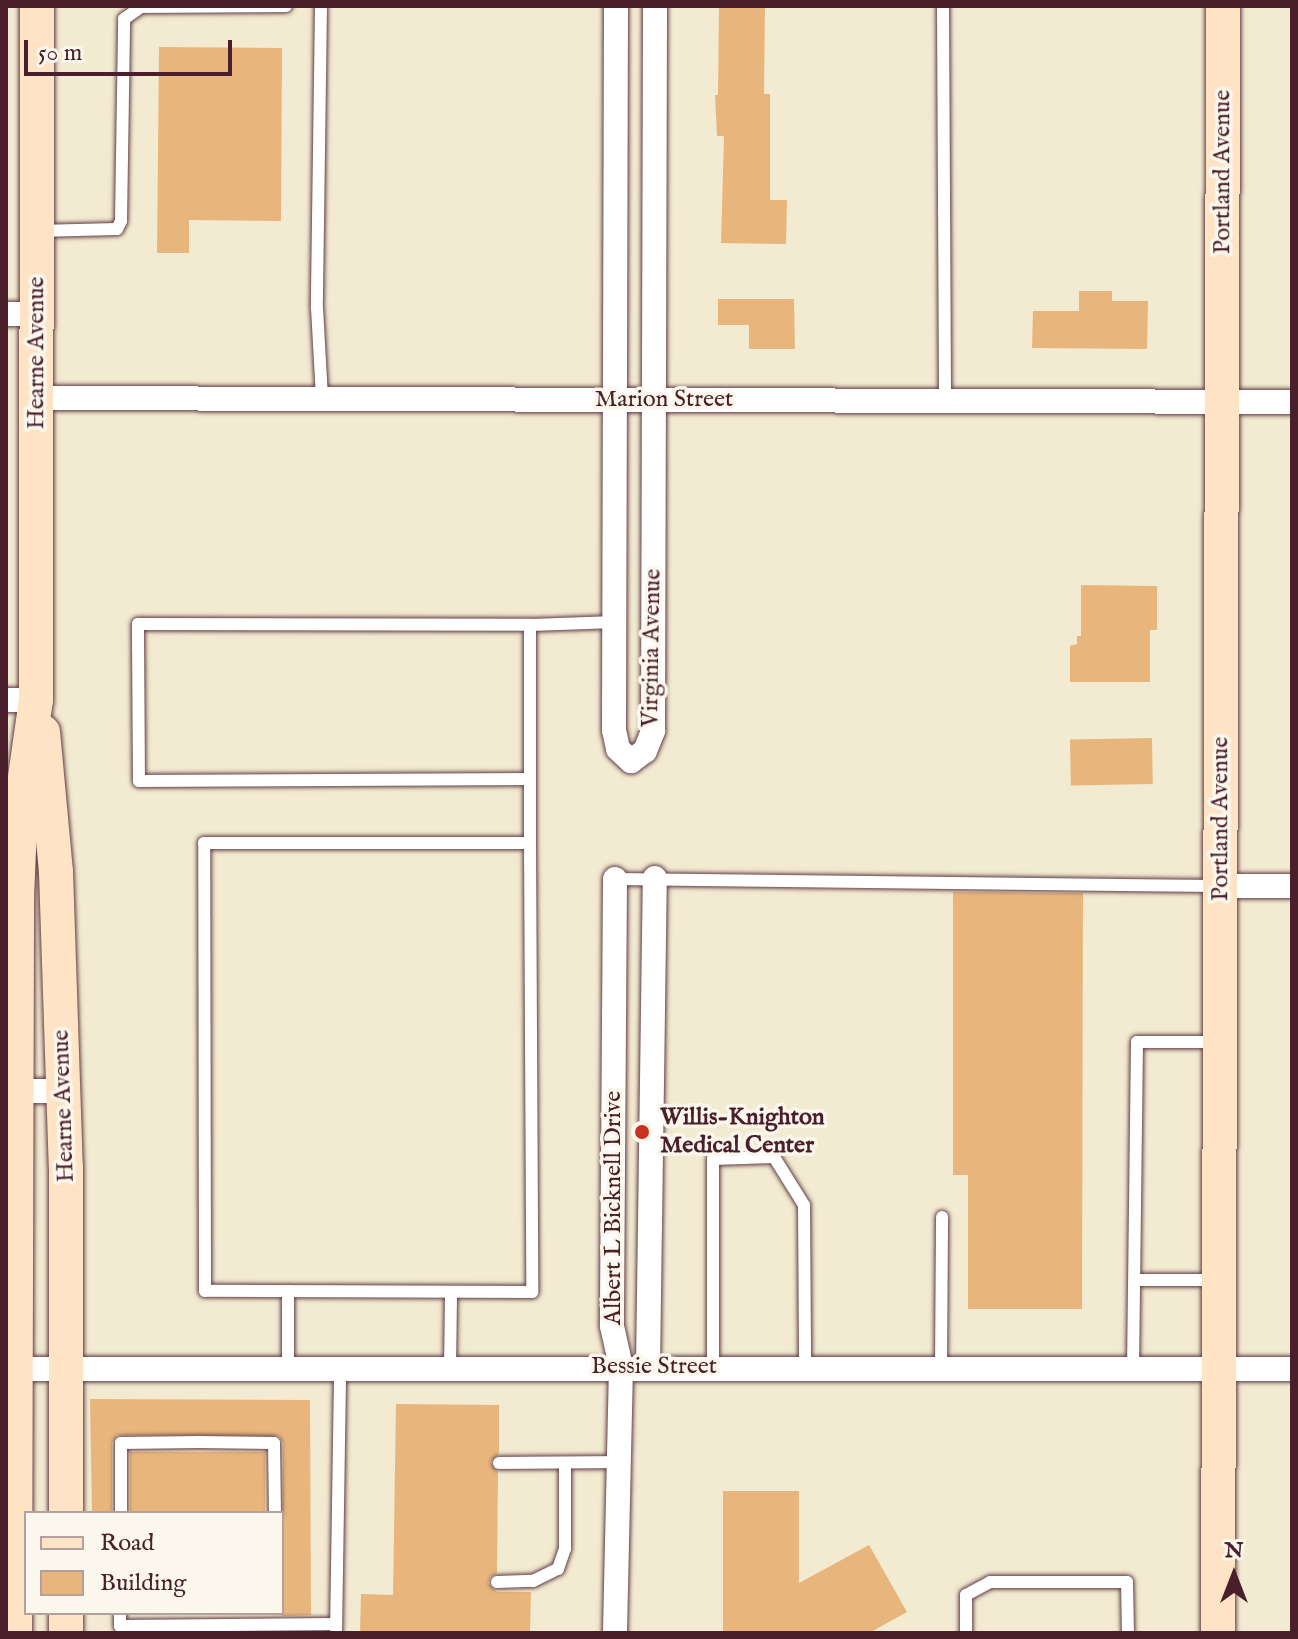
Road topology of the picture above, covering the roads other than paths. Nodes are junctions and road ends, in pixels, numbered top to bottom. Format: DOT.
graph roads {
  1 [pos="37,6"];
  2 [pos="286,6"];
  3 [pos="321,6"];
  4 [pos="616,6"];
  5 [pos="655,6"];
  6 [pos="943,6"];
  7 [pos="1223,6"];
  8 [pos="37,231"];
  9 [pos="21,314"];
  10 [pos="36,398"];
  11 [pos="322,398"];
  12 [pos="616,400"];
  13 [pos="655,400"];
  14 [pos="945,402"];
  15 [pos="1292,402"];
  16 [pos="1222,404"];
  17 [pos="616,622"];
  18 [pos="530,625"];
  19 [pos="21,700"];
  20 [pos="530,779"];
  21 [pos="530,843"];
  22 [pos="655,878"];
  23 [pos="615,879"];
  24 [pos="1220,886"];
  25 [pos="1292,886"];
  26 [pos="1220,1042"];
  27 [pos="11,1091"];
  28 [pos="64,1091"];
  29 [pos="942,1217"];
  30 [pos="1136,1280"];
  31 [pos="1219,1280"];
  32 [pos="288,1291"];
  33 [pos="451,1292"];
  34 [pos="621,1367"];
  35 [pos="648,1367"];
  36 [pos="713,1367"];
  37 [pos="805,1367"];
  38 [pos="450,1368"];
  39 [pos="941,1368"];
  40 [pos="16,1369"];
  41 [pos="66,1369"];
  42 [pos="288,1369"];
  43 [pos="340,1369"];
  44 [pos="1133,1369"];
  45 [pos="1219,1369"];
  46 [pos="1292,1369"];
  47 [pos="619,1462"];
  48 [pos="499,1463"];
  49 [pos="565,1463"];
  50 [pos="66,1511"];
  51 [pos="121,1511"];
  52 [pos="275,1511"];
  53 [pos="497,1582"];
  54 [pos="120,1615"];
  55 [pos="275,1619"];
  56 [pos="336,1628"];
  57 [pos="15,1633"];
  58 [pos="615,1633"];
  59 [pos="966,1633"];
  60 [pos="1128,1633"];
  61 [pos="1218,1633"];
  1 -- 8 [label="main road, Hearne Avenue"];
  2 -- 8 [label="lane"];
  3 -- 11 [label="lane"];
  4 -- 12 [label="street, Virginia Avenue"];
  5 -- 13 [label="street, Virginia Avenue"];
  6 -- 14 [label="lane"];
  7 -- 16 [label="main road, Portland Avenue"];
  8 -- 9 [label="main road, Hearne Avenue"];
  9 -- 10 [label="main road, Hearne Avenue"];
  10 -- 11 [label="street, Marion Street"];
  10 -- 19 [label="main road, Hearne Avenue"];
  11 -- 12 [label="street, Marion Street"];
  12 -- 13 [label="street, Marion Street"];
  12 -- 17 [label="street, Virginia Avenue"];
  13 -- 14 [label="street, Marion Street"];
  13 -- 17 [label="street, Virginia Avenue"];
  14 -- 16 [label="street, Marion Street"];
  15 -- 16 [label="street, Marion Street"];
  16 -- 24 [label="main road, Portland Avenue"];
  17 -- 18 [label="lane"];
  18 -- 20 [label="lane"];
  18 -- 20 [label="lane"];
  19 -- 27 [label="main road, Hearne Avenue"];
  19 -- 28 [label="main road, Hearne Avenue"];
  20 -- 21 [label="lane"];
  21 -- 32 [label="lane"];
  21 -- 33 [label="lane"];
  22 -- 23 [label="lane"];
  22 -- 24 [label="lane"];
  22 -- 35 [label="street, Albert L Bicknell Drive"];
  23 -- 34 [label="street, Albert L Bicknell Drive"];
  24 -- 25 [label="street"];
  24 -- 26 [label="main road, Portland Avenue"];
  26 -- 30 [label="lane"];
  26 -- 31 [label="main road, Portland Avenue"];
  27 -- 28 [label="street"];
  27 -- 40 [label="main road, Hearne Avenue"];
  28 -- 41 [label="main road, Hearne Avenue"];
  29 -- 39 [label="lane"];
  30 -- 31 [label="lane"];
  30 -- 44 [label="lane"];
  31 -- 45 [label="main road, Portland Avenue"];
  32 -- 33 [label="lane"];
  32 -- 42 [label="lane"];
  33 -- 38 [label="lane"];
  34 -- 35 [label="street, Bessie Street"];
  34 -- 38 [label="street, Bessie Street"];
  34 -- 47 [label="street, Albert L Bicknell Drive"];
  35 -- 36 [label="street, Bessie Street"];
  36 -- 37 [label="street, Bessie Street"];
  36 -- 37 [label="lane"];
  37 -- 39 [label="street, Bessie Street"];
  38 -- 43 [label="street, Bessie Street"];
  39 -- 44 [label="street, Bessie Street"];
  40 -- 41 [label="street, Bessie Street"];
  40 -- 57 [label="main road, Hearne Avenue"];
  41 -- 42 [label="street, Bessie Street"];
  41 -- 50 [label="main road, Hearne Avenue"];
  42 -- 43 [label="street, Bessie Street"];
  43 -- 56 [label="lane"];
  44 -- 45 [label="street, Bessie Street"];
  45 -- 46 [label="street, Bessie Street"];
  45 -- 61 [label="main road, Portland Avenue"];
  47 -- 49 [label="lane"];
  47 -- 58 [label="street, Albert L Bicknell Drive"];
  48 -- 49 [label="lane"];
  49 -- 53 [label="lane"];
  51 -- 52 [label="lane"];
  54 -- 55 [label="lane"];
  55 -- 56 [label="lane"];
  59 -- 60 [label="lane"];
}
